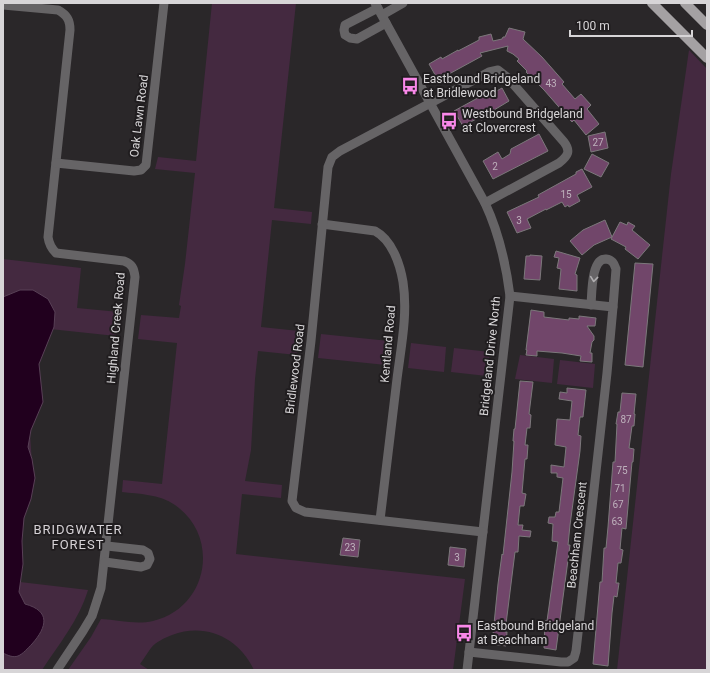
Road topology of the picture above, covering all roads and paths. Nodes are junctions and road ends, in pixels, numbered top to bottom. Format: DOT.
graph roads {
  1 [pos="164,3"];
  2 [pos="403,3"];
  3 [pos="652,3"];
  4 [pos="685,3"];
  5 [pos="3,5"];
  6 [pos="380,12"];
  7 [pos="707,26"];
  8 [pos="707,58"];
  9 [pos="430,103"];
  10 [pos="56,163"];
  11 [pos="485,203"];
  12 [pos="322,224"];
  13 [pos="510,296"];
  14 [pos="591,305"];
  15 [pos="613,307"];
  16 [pos="380,520"];
  17 [pos="483,532"];
  18 [pos="107,546"];
  19 [pos="105,562"];
  20 [pos="469,652"];
  21 [pos="57,670"];
  22 [pos="467,670"];
  1 -- 10 [label="street, Oak Lawn Road"];
  2 -- 6 [label="street"];
  3 -- 8 [label="main road"];
  4 -- 7 [label="main road"];
  5 -- 10 [label="street, Highland Creek Road"];
  6 -- 9 [label="street, Bridgeland Drive North"];
  9 -- 11 [label="street, Bridgeland Drive North"];
  9 -- 11 [label="street"];
  9 -- 12 [label="street, Bridlewood Road"];
  10 -- 18 [label="street, Highland Creek Road"];
  11 -- 13 [label="street, Bridgeland Drive North"];
  12 -- 16 [label="street, Kentland Road"];
  12 -- 16 [label="street, Bridlewood Road"];
  13 -- 14 [label="street"];
  13 -- 17 [label="street, Bridgeland Drive North"];
  14 -- 15 [label="street"];
  15 -- 14 [label="street, Beachham Crescent, one-way"];
  15 -- 20 [label="street, Beachham Crescent"];
  16 -- 17 [label="street, Bridlewood Road"];
  17 -- 20 [label="street, Bridgeland Drive North"];
  18 -- 19 [label="street, Highland Creek Road"];
  18 -- 19 [label="street"];
  19 -- 21 [label="street, Highland Creek Road"];
  20 -- 22 [label="street, Bridgeland Drive North"];
}
